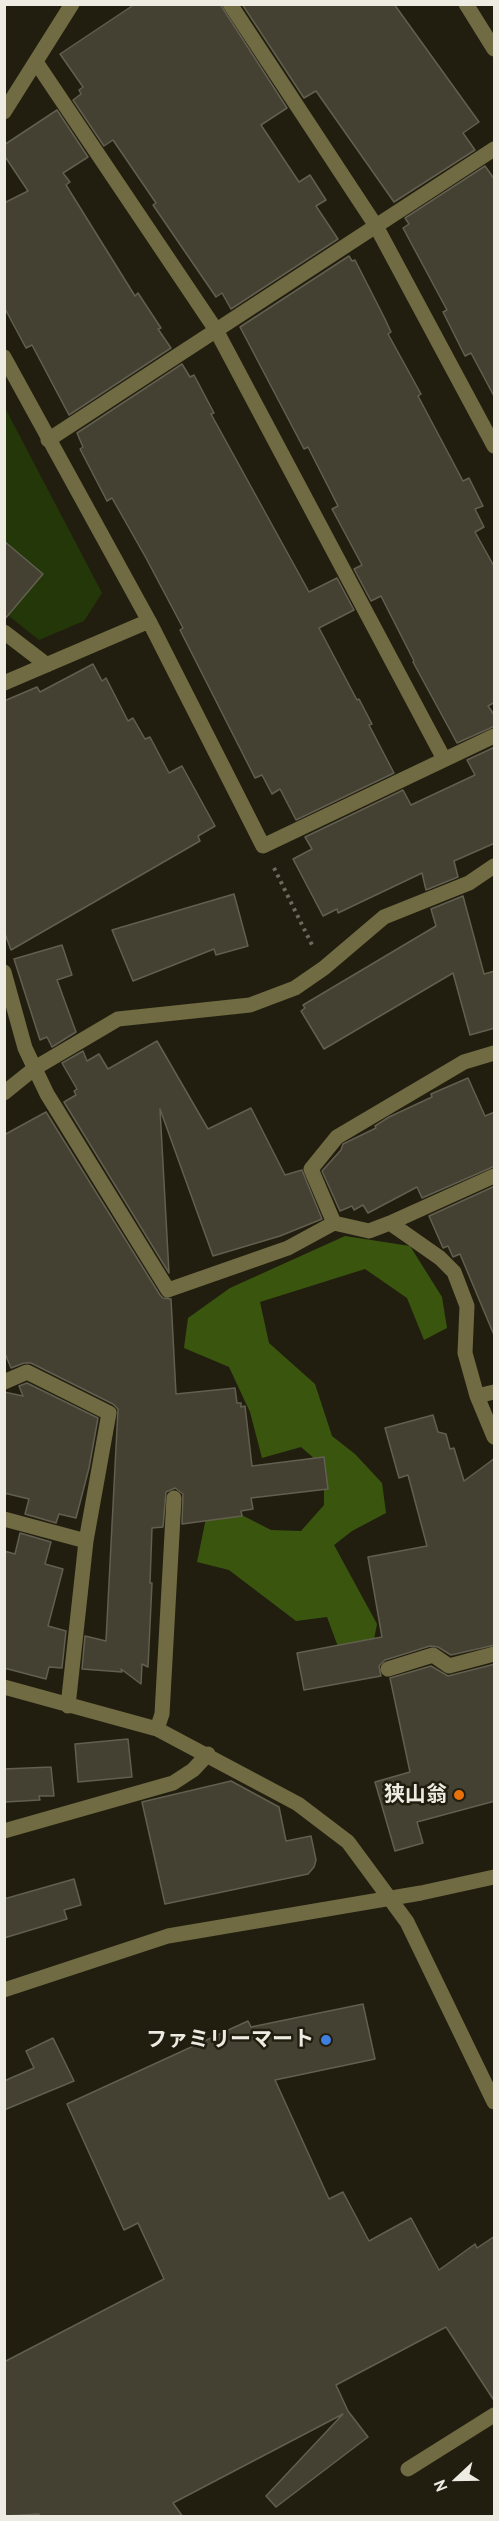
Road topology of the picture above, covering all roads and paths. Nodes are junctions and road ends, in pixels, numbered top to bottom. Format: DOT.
graph roads {
  1 [pos="72,4"];
  2 [pos="230,4"];
  3 [pos="466,4"];
  4 [pos="495,49"];
  5 [pos="36,62"];
  6 [pos="4,112"];
  7 [pos="495,149"];
  8 [pos="376,226"];
  9 [pos="216,330"];
  10 [pos="4,357"];
  11 [pos="48,440"];
  12 [pos="495,446"];
  13 [pos="149,621"];
  14 [pos="4,632"];
  15 [pos="47,665"];
  16 [pos="4,683"];
  17 [pos="495,736"];
  18 [pos="444,759"];
  19 [pos="263,846"];
  20 [pos="495,866"];
  21 [pos="324,968"];
  22 [pos="4,972"];
  23 [pos="495,1053"];
  24 [pos="35,1068"];
  25 [pos="4,1093"];
  26 [pos="495,1176"];
  27 [pos="334,1223"];
  28 [pos="390,1223"];
  29 [pos="4,1382"];
  30 [pos="495,1392"];
  31 [pos="477,1396"];
  32 [pos="495,1437"];
  33 [pos="174,1498"];
  34 [pos="4,1519"];
  35 [pos="86,1541"];
  36 [pos="495,1654"];
  37 [pos="388,1669"];
  38 [pos="4,1687"];
  39 [pos="68,1706"];
  40 [pos="157,1729"];
  41 [pos="208,1754"];
  42 [pos="4,1831"];
  43 [pos="495,1877"];
  44 [pos="388,1898"];
  45 [pos="4,1990"];
  46 [pos="495,2102"];
  47 [pos="495,2415"];
  48 [pos="408,2469"];
  1 -- 5 [label="street"];
  2 -- 8 [label="street"];
  3 -- 4 [label="street"];
  5 -- 6 [label="street"];
  5 -- 9 [label="street"];
  7 -- 8 [label="street"];
  8 -- 9 [label="street"];
  8 -- 12 [label="street"];
  9 -- 11 [label="street"];
  9 -- 18 [label="street"];
  10 -- 11 [label="street"];
  11 -- 13 [label="street"];
  13 -- 15 [label="street"];
  13 -- 19 [label="street"];
  14 -- 15 [label="street"];
  15 -- 16 [label="street"];
  17 -- 18 [label="street"];
  18 -- 19 [label="street"];
  19 -- 21 [label="path"];
  20 -- 21 [label="street"];
  21 -- 24 [label="street"];
  22 -- 24 [label="street"];
  23 -- 27 [label="street"];
  24 -- 25 [label="street"];
  24 -- 27 [label="street"];
  26 -- 28 [label="street"];
  27 -- 28 [label="street"];
  28 -- 31 [label="street"];
  29 -- 35 [label="street"];
  30 -- 31 [label="street"];
  31 -- 32 [label="street"];
  33 -- 40 [label="street"];
  34 -- 35 [label="street"];
  35 -- 39 [label="street"];
  36 -- 37 [label="street"];
  38 -- 39 [label="street"];
  39 -- 40 [label="street"];
  40 -- 41 [label="street"];
  41 -- 42 [label="street"];
  41 -- 44 [label="street"];
  43 -- 44 [label="street"];
  44 -- 45 [label="street"];
  44 -- 46 [label="street"];
  47 -- 48 [label="street"];
}
